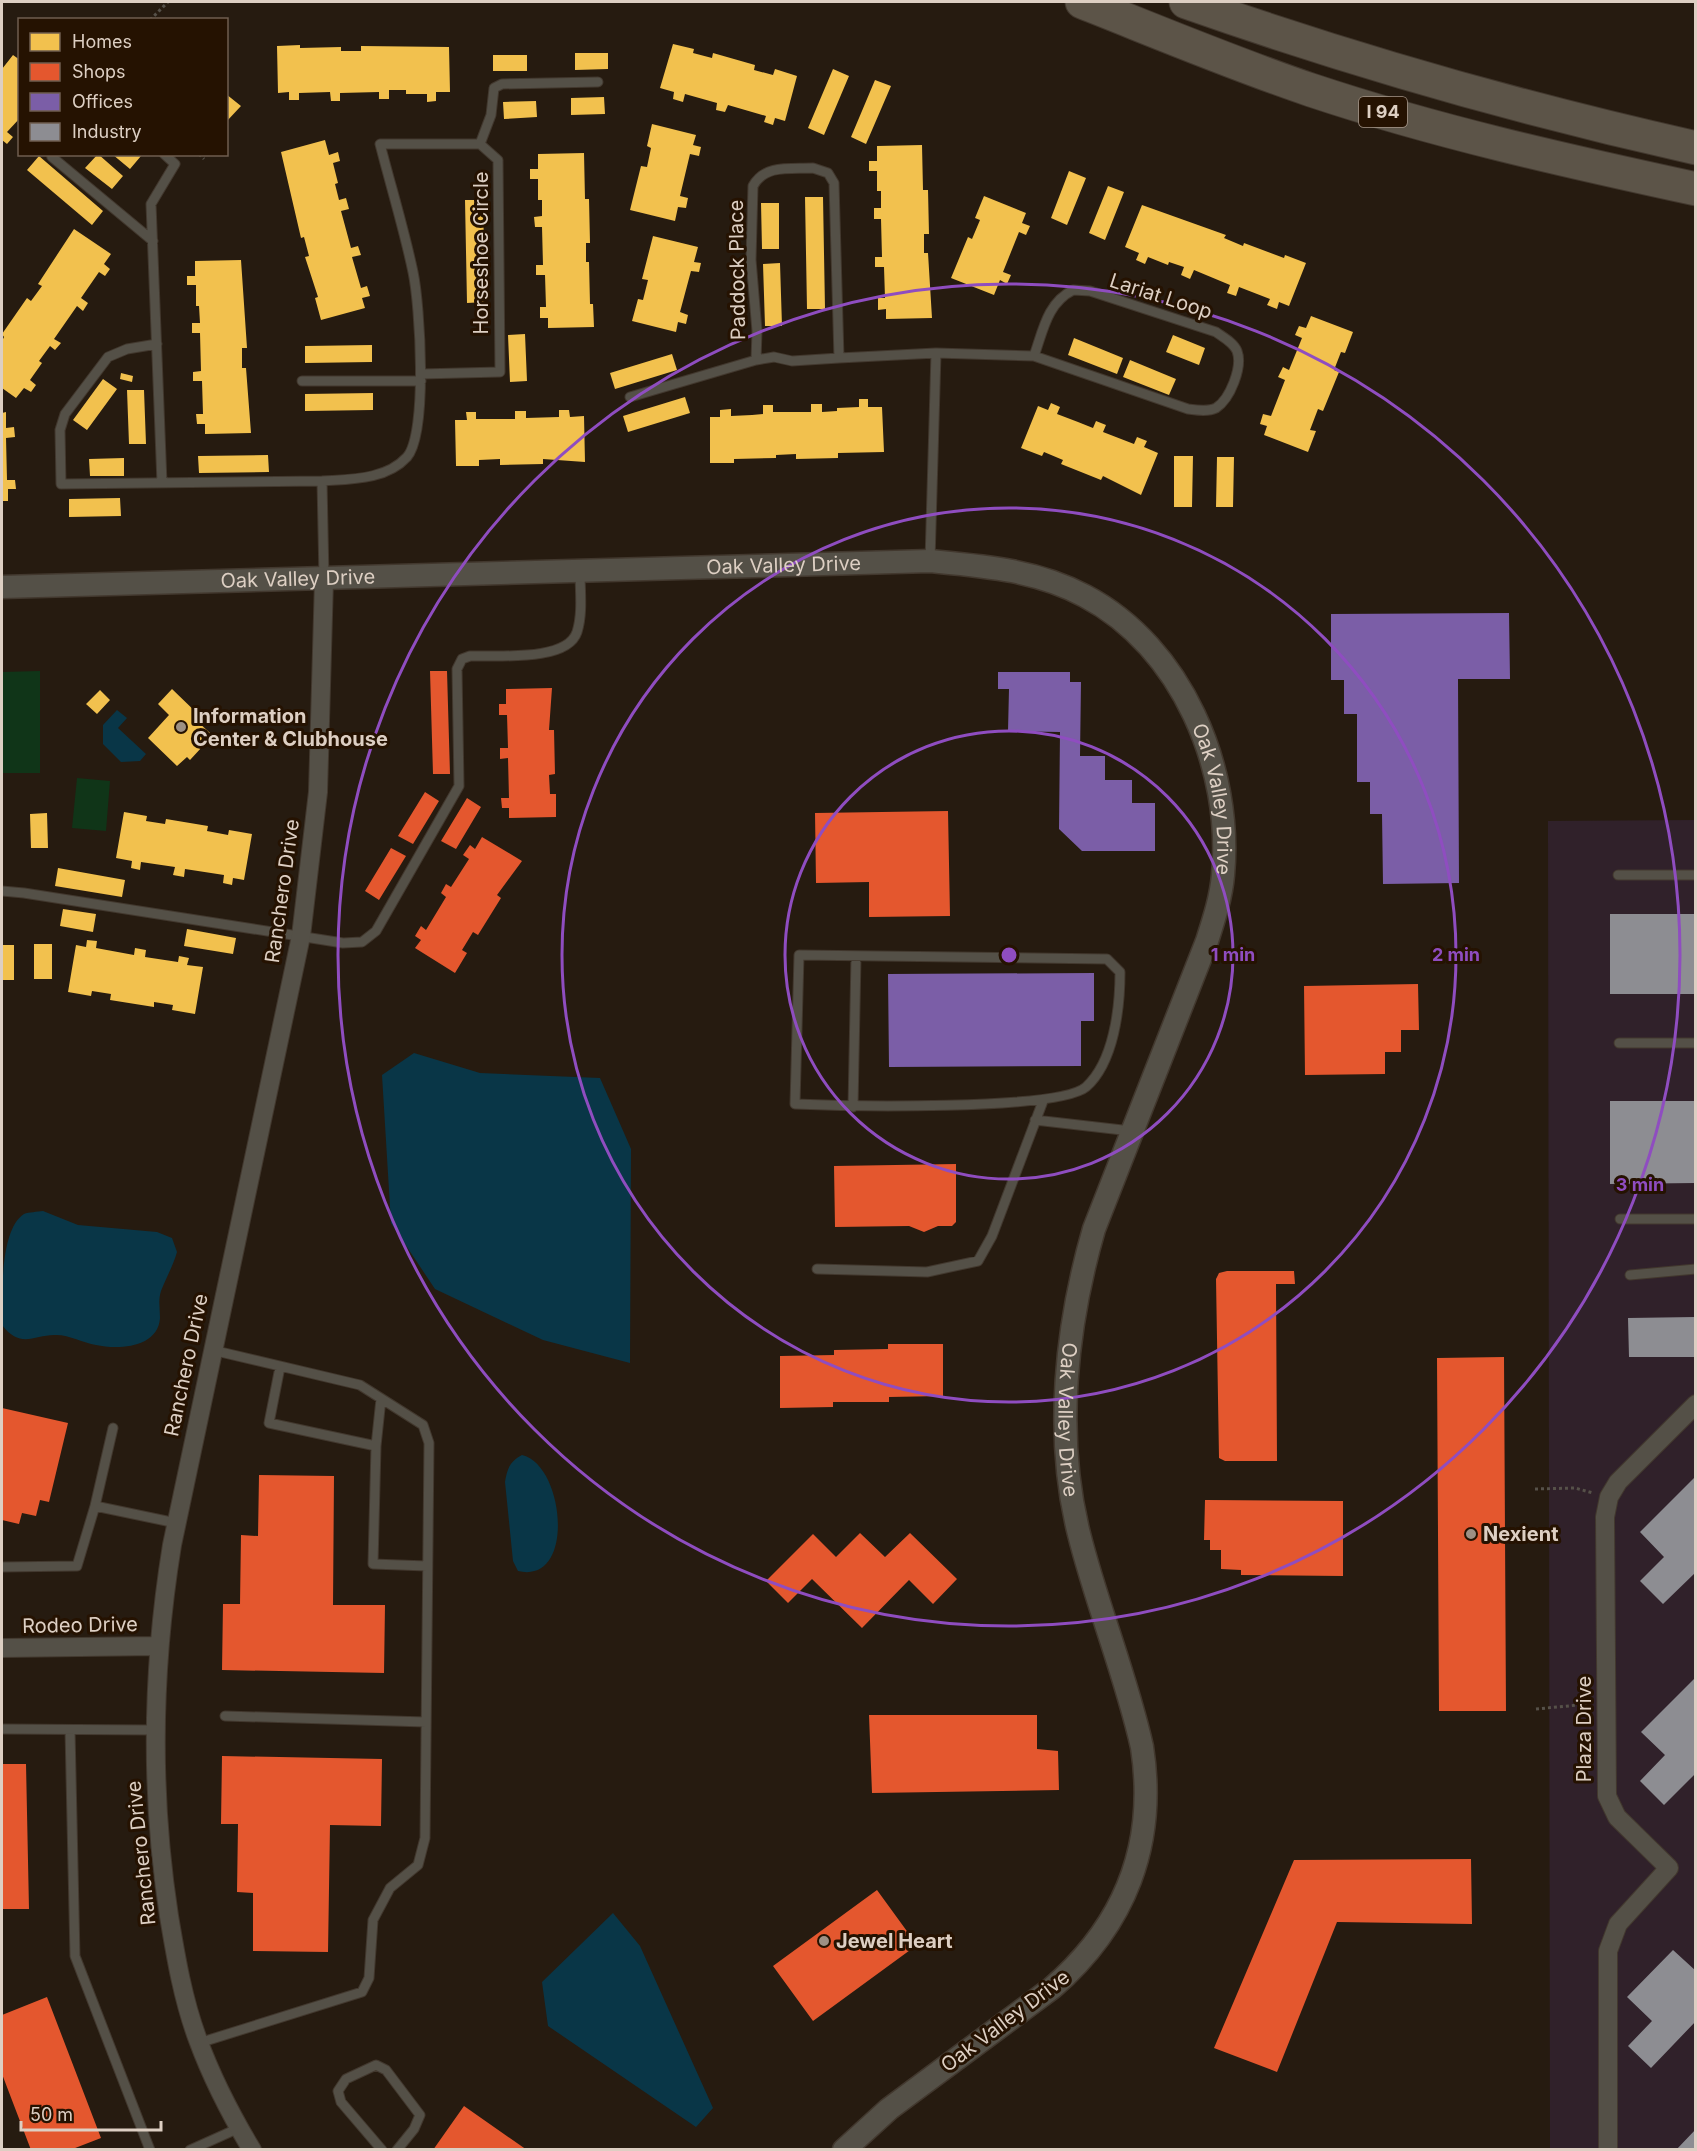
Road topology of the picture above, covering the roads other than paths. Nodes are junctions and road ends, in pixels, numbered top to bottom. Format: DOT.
graph roads {
  1 [pos="1082,2"];
  2 [pos="1186,2"];
  3 [pos="598,82"];
  4 [pos="480,144"];
  5 [pos="1695,148"];
  6 [pos="53,156"];
  7 [pos="166,156"];
  8 [pos="1695,189"];
  9 [pos="153,241"];
  10 [pos="157,344"];
  11 [pos="936,353"];
  12 [pos="1034,356"];
  13 [pos="838,358"];
  14 [pos="756,360"];
  15 [pos="421,377"];
  16 [pos="302,381"];
  17 [pos="630,397"];
  18 [pos="322,481"];
  19 [pos="162,483"];
  20 [pos="930,561"];
  21 [pos="580,572"];
  22 [pos="324,580"];
  23 [pos="2,587"];
  24 [pos="1618,876"];
  25 [pos="1695,876"];
  26 [pos="2,891"];
  27 [pos="301,936"];
  28 [pos="856,957"];
  29 [pos="1619,1043"];
  30 [pos="1695,1043"];
  31 [pos="1043,1101"];
  32 [pos="853,1107"];
  33 [pos="1035,1120"];
  34 [pos="1131,1131"];
  35 [pos="1620,1219"];
  36 [pos="1695,1219"];
  37 [pos="817,1269"];
  38 [pos="1695,1269"];
  39 [pos="1630,1275"];
  40 [pos="212,1350"];
  41 [pos="280,1367"];
  42 [pos="381,1399"];
  43 [pos="1695,1404"];
  44 [pos="113,1428"];
  45 [pos="376,1446"];
  46 [pos="95,1506"];
  47 [pos="176,1523"];
  48 [pos="2,1566"];
  49 [pos="427,1566"];
  50 [pos="158,1646"];
  51 [pos="2,1648"];
  52 [pos="225,1716"];
  53 [pos="426,1722"];
  54 [pos="2,1729"];
  55 [pos="70,1730"];
  56 [pos="154,1730"];
  57 [pos="199,2043"];
  58 [pos="239,2128"];
  59 [pos="150,2150"];
  60 [pos="190,2150"];
  61 [pos="252,2150"];
  62 [pos="382,2150"];
  63 [pos="398,2150"];
  64 [pos="844,2150"];
  65 [pos="1608,2150"];
  1 -- 8 [label="highway, I 94"];
  2 -- 5 [label="highway, I 94"];
  3 -- 4 [label="lane"];
  4 -- 15 [label="lane, Horseshoe Circle"];
  4 -- 15 [label="lane, Horseshoe Circle"];
  6 -- 9 [label="lane"];
  7 -- 9 [label="lane"];
  9 -- 10 [label="lane"];
  10 -- 19 [label="lane"];
  10 -- 19 [label="lane, Horseshoe Circle"];
  11 -- 12 [label="lane, Lariat Loop"];
  11 -- 13 [label="lane, Paddock Place"];
  11 -- 20 [label="lane"];
  12 -- 12 [label="lane, Lariat Loop"];
  13 -- 14 [label="lane, Paddock Place"];
  13 -- 14 [label="lane, Paddock Place"];
  14 -- 17 [label="lane"];
  15 -- 16 [label="lane"];
  15 -- 18 [label="lane, Horseshoe Circle"];
  18 -- 19 [label="lane, Horseshoe Circle"];
  18 -- 22 [label="lane"];
  20 -- 21 [label="street, Oak Valley Drive"];
  20 -- 34 [label="street, Oak Valley Drive"];
  21 -- 22 [label="street, Oak Valley Drive"];
  21 -- 27 [label="lane"];
  22 -- 23 [label="street, Oak Valley Drive"];
  22 -- 27 [label="street, Ranchero Drive"];
  24 -- 25 [label="lane"];
  26 -- 27 [label="lane"];
  27 -- 40 [label="street, Ranchero Drive"];
  28 -- 31 [label="lane"];
  28 -- 32 [label="lane"];
  28 -- 32 [label="lane"];
  29 -- 30 [label="lane"];
  31 -- 32 [label="lane"];
  31 -- 33 [label="lane"];
  33 -- 34 [label="lane"];
  33 -- 37 [label="lane"];
  34 -- 64 [label="street, Oak Valley Drive"];
  35 -- 36 [label="lane"];
  38 -- 39 [label="lane"];
  40 -- 41 [label="lane"];
  40 -- 47 [label="street, Ranchero Drive"];
  41 -- 42 [label="lane"];
  41 -- 45 [label="lane"];
  42 -- 45 [label="lane"];
  42 -- 49 [label="lane"];
  43 -- 65 [label="street, Plaza Drive"];
  44 -- 46 [label="lane"];
  45 -- 49 [label="lane"];
  46 -- 47 [label="lane"];
  46 -- 48 [label="lane"];
  47 -- 50 [label="street, Ranchero Drive"];
  49 -- 53 [label="lane"];
  50 -- 51 [label="street, Rodeo Drive"];
  50 -- 56 [label="street, Ranchero Drive"];
  52 -- 53 [label="lane"];
  53 -- 57 [label="lane"];
  54 -- 55 [label="lane"];
  55 -- 56 [label="lane"];
  55 -- 59 [label="lane"];
  56 -- 57 [label="street, Ranchero Drive"];
  57 -- 58 [label="street, Ranchero Drive"];
  58 -- 60 [label="lane"];
  58 -- 61 [label="street, Ranchero Drive"];
  62 -- 63 [label="lane"];
}
